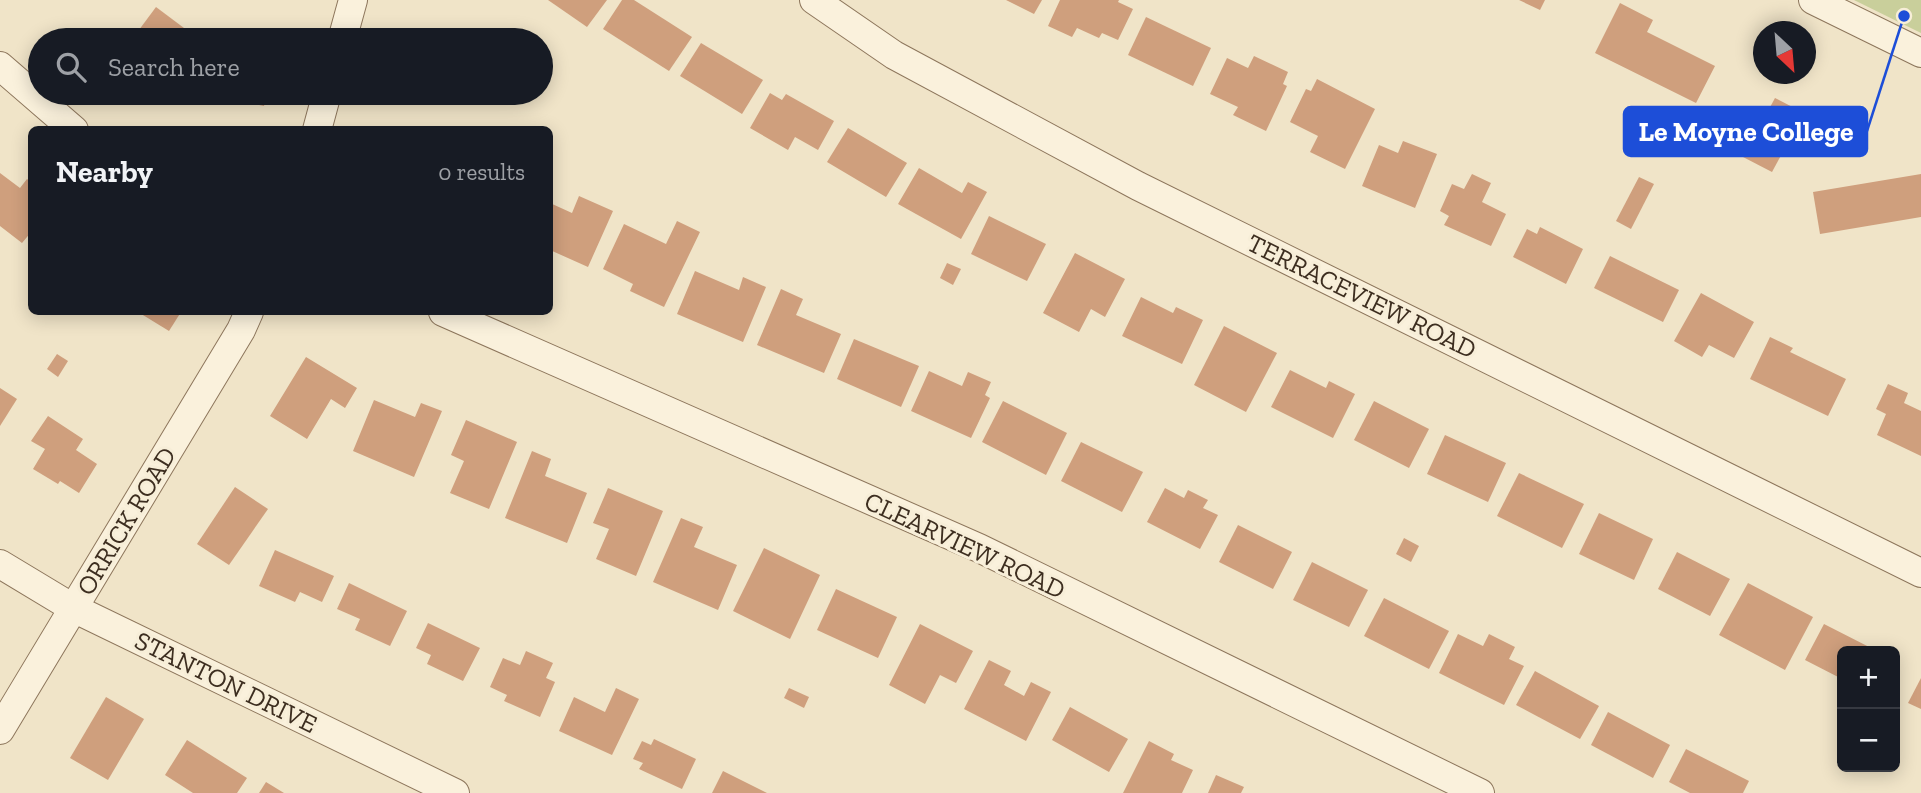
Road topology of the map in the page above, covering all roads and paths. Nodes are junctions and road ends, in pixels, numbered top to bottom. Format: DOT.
graph roads {
  1 [pos="353,0"];
  2 [pos="814,0"];
  3 [pos="1813,0"];
  4 [pos="345,28"];
  5 [pos="1921,54"];
  6 [pos="0,66"];
  7 [pos="28,90"];
  8 [pos="45,105"];
  9 [pos="324,105"];
  10 [pos="69,126"];
  11 [pos="318,126"];
  12 [pos="248,315"];
  13 [pos="450,315"];
  14 [pos="0,564"];
  15 [pos="1921,573"];
  16 [pos="73,608"];
  17 [pos="0,730"];
  18 [pos="455,793"];
  19 [pos="1480,793"];
  1 -- 4 [label="street"];
  2 -- 15 [label="street, TERRACEVIEW ROAD"];
  3 -- 5 [label="street"];
  6 -- 7 [label="street"];
  8 -- 10 [label="street"];
  9 -- 11 [label="street"];
  12 -- 16 [label="street, ORRICK ROAD"];
  13 -- 19 [label="street, CLEARVIEW ROAD"];
  14 -- 16 [label="street, STANTON DRIVE"];
  16 -- 17 [label="street, ORRICK ROAD"];
  16 -- 18 [label="street, STANTON DRIVE"];
}
